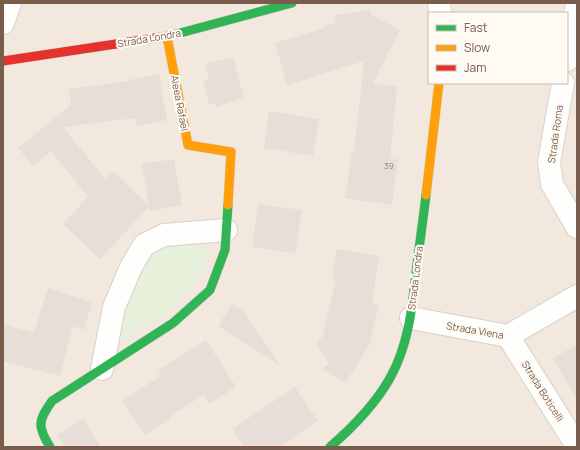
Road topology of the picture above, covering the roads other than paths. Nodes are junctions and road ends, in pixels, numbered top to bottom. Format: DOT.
graph roads {
  1 [pos="292,3"];
  2 [pos="577,4"];
  3 [pos="166,37"];
  4 [pos="568,54"];
  5 [pos="3,61"];
  6 [pos="439,84"];
  7 [pos="563,84"];
  8 [pos="577,227"];
  9 [pos="226,230"];
  10 [pos="577,296"];
  11 [pos="411,318"];
  12 [pos="508,336"];
  13 [pos="102,368"];
  14 [pos="577,446"];
  15 [pos="50,447"];
  16 [pos="330,447"];
  1 -- 3 [label="street, Strada Londra"];
  2 -- 4 [label="street"];
  3 -- 5 [label="street, Strada Londra"];
  3 -- 9 [label="street, Aleea Rafael"];
  6 -- 11 [label="street, Strada Londra"];
  7 -- 8 [label="street, Strada Roma"];
  9 -- 13 [label="street, Aleea Rafael"];
  9 -- 13 [label="street"];
  10 -- 12 [label="street, Strada Viena"];
  11 -- 12 [label="street, Strada Viena"];
  11 -- 16 [label="street, Strada Londra"];
  12 -- 14 [label="street, Strada Boticelli"];
  13 -- 15 [label="street, Aleea Rafael"];
}
